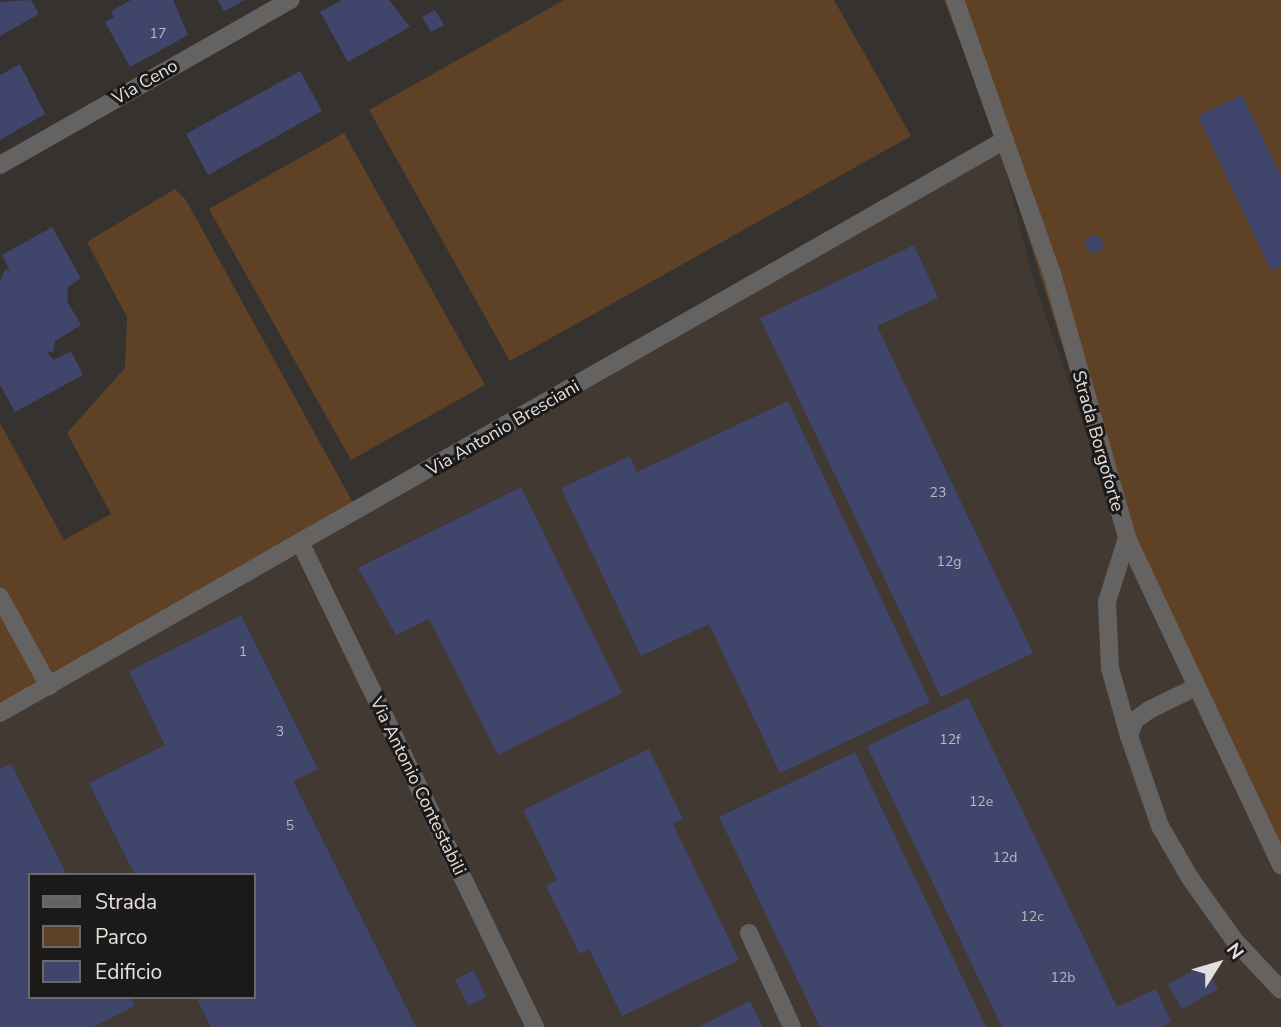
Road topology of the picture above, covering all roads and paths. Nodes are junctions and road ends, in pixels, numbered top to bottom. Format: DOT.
graph roads {
  1 [pos="290,0"];
  2 [pos="956,0"];
  3 [pos="1005,140"];
  4 [pos="0,165"];
  5 [pos="1127,538"];
  6 [pos="302,544"];
  7 [pos="0,597"];
  8 [pos="49,686"];
  9 [pos="1196,687"];
  10 [pos="0,713"];
  11 [pos="1129,736"];
  12 [pos="1281,866"];
  13 [pos="749,933"];
  14 [pos="1281,990"];
  15 [pos="536,1027"];
  16 [pos="792,1027"];
  1 -- 4 [label="street, Via Ceno"];
  2 -- 3 [label="street, Strada Borgoforte"];
  3 -- 5 [label="street, Strada Borgoforte"];
  3 -- 6 [label="street, Via Antonio Bresciani"];
  5 -- 9 [label="street, Strada Borgoforte"];
  5 -- 11 [label="street"];
  6 -- 8 [label="street, Via Antonio Bresciani"];
  6 -- 15 [label="street, Via Antonio Contestabili"];
  7 -- 8 [label="street"];
  8 -- 10 [label="street, Via Antonio Bresciani"];
  9 -- 11 [label="street"];
  9 -- 12 [label="street, Strada Borgoforte"];
  11 -- 14 [label="street"];
  13 -- 16 [label="street"];
}
